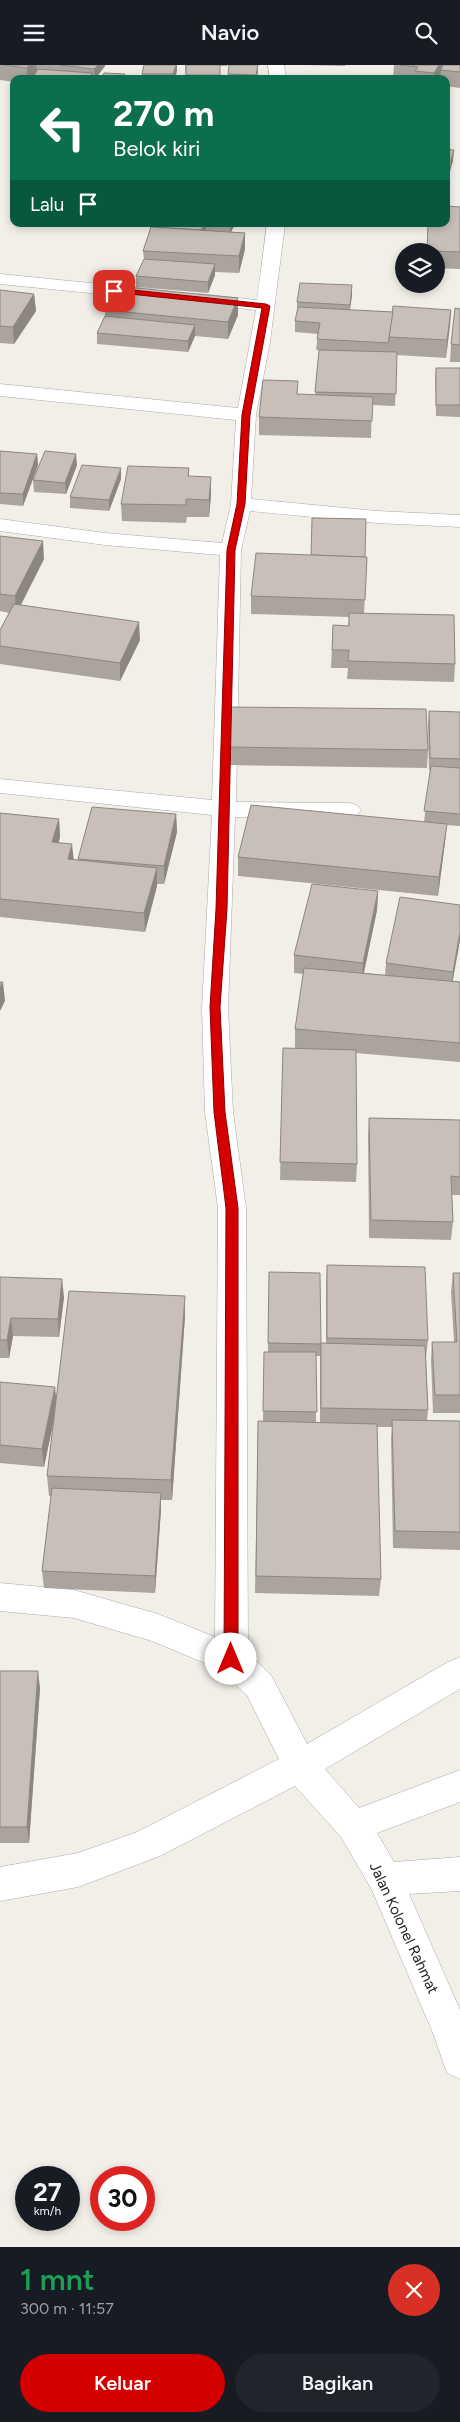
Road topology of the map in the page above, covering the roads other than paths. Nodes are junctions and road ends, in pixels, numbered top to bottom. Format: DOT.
graph roads {
  1 [pos="276,227"];
  2 [pos="0,279"];
  3 [pos="167,296"];
  4 [pos="187,298"];
  5 [pos="266,306"];
  6 [pos="0,390"];
  7 [pos="246,415"];
  8 [pos="241,504"];
  9 [pos="460,521"];
  10 [pos="0,525"];
  11 [pos="231,550"];
  12 [pos="0,786"];
  13 [pos="224,809"];
  14 [pos="349,810"];
  15 [pos="0,1597"];
  16 [pos="231,1659"];
  17 [pos="460,1672"];
  18 [pos="300,1766"];
  19 [pos="460,1786"];
  20 [pos="353,1826"];
  21 [pos="460,1874"];
  22 [pos="385,1879"];
  23 [pos="0,1884"];
  24 [pos="460,2060"];
  1 -- 5 [label="street"];
  2 -- 3 [label="street"];
  4 -- 5 [label="street"];
  5 -- 7 [label="street"];
  6 -- 7 [label="street"];
  7 -- 8 [label="street"];
  8 -- 9 [label="street"];
  8 -- 11 [label="street"];
  10 -- 11 [label="street"];
  11 -- 13 [label="street"];
  12 -- 13 [label="street"];
  13 -- 14 [label="street"];
  13 -- 16 [label="street"];
  15 -- 16 [label="street, Jalan Kolonel Rahmat"];
  16 -- 18 [label="street, Jalan Kolonel Rahmat"];
  17 -- 18 [label="street"];
  18 -- 20 [label="street, Jalan Kolonel Rahmat"];
  18 -- 23 [label="street"];
  19 -- 20 [label="street"];
  20 -- 22 [label="street, Jalan Kolonel Rahmat"];
  21 -- 22 [label="street"];
  22 -- 24 [label="street, Jalan Kolonel Rahmat"];
}
